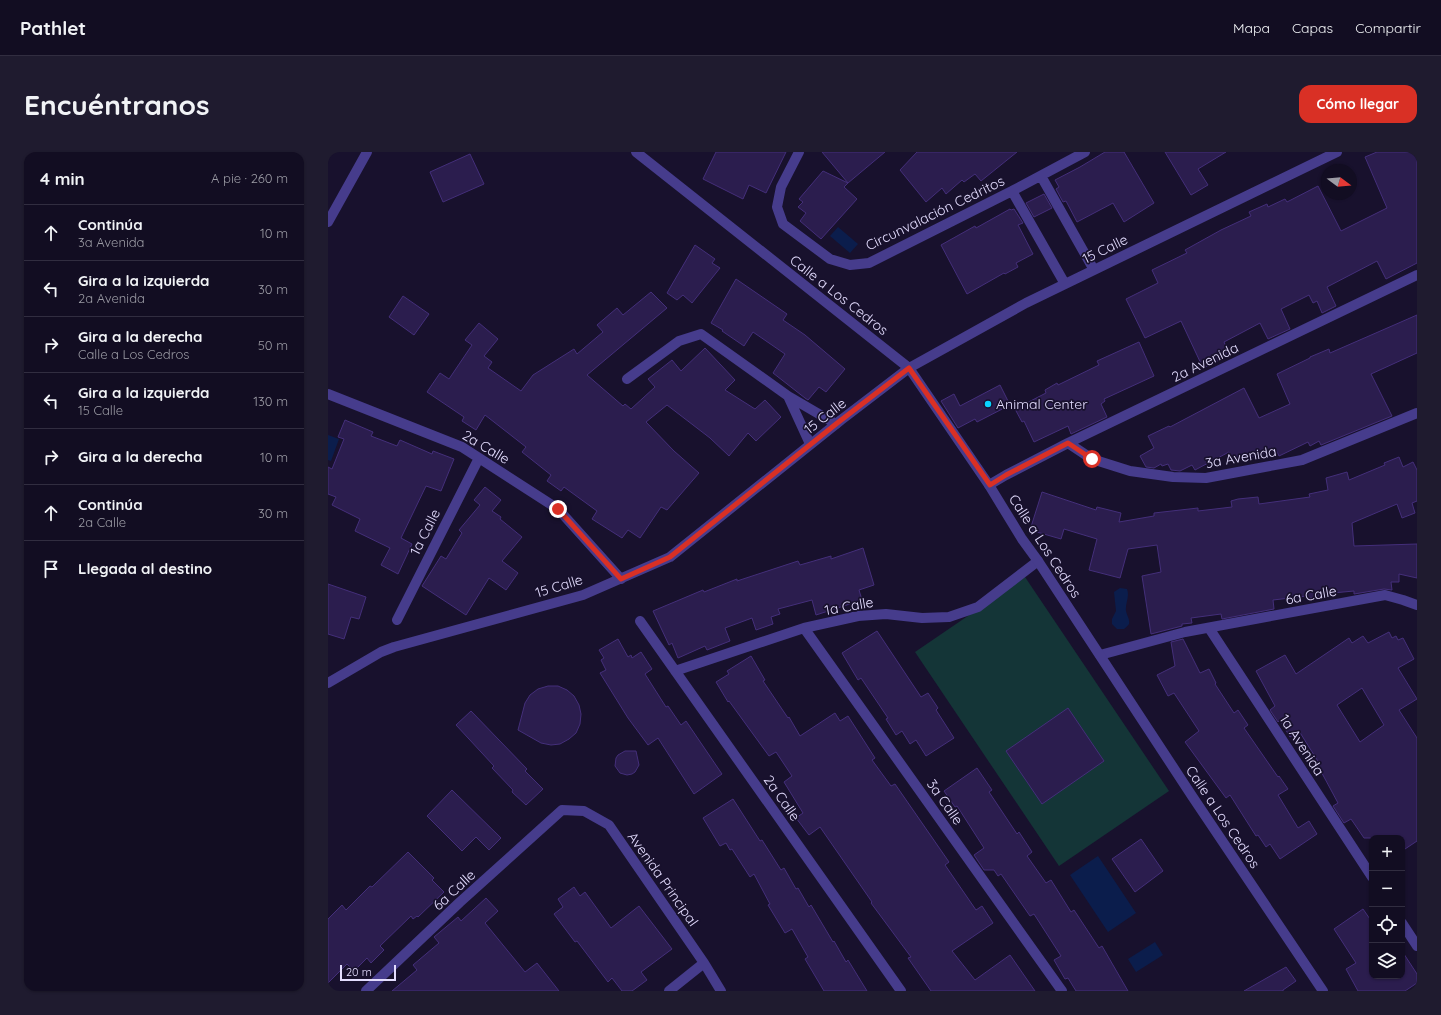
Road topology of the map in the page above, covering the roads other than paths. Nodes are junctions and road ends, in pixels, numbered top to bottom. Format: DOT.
graph roads {
  1 [pos="367,152"];
  2 [pos="636,152"];
  3 [pos="799,152"];
  4 [pos="1085,152"];
  5 [pos="1337,152"];
  6 [pos="1042,176"];
  7 [pos="1012,191"];
  8 [pos="328,222"];
  9 [pos="1094,270"];
  10 [pos="1417,275"];
  11 [pos="1065,284"];
  12 [pos="909,368"];
  13 [pos="627,379"];
  14 [pos="328,394"];
  15 [pos="788,396"];
  16 [pos="1417,413"];
  17 [pos="836,424"];
  18 [pos="1068,443"];
  19 [pos="810,444"];
  20 [pos="479,458"];
  21 [pos="990,485"];
  22 [pos="1038,561"];
  23 [pos="621,579"];
  24 [pos="1417,605"];
  25 [pos="396,620"];
  26 [pos="640,621"];
  27 [pos="804,628"];
  28 [pos="1209,628"];
  29 [pos="1100,655"];
  30 [pos="675,671"];
  31 [pos="328,683"];
  32 [pos="562,810"];
  33 [pos="1369,872"];
  34 [pos="1405,928"];
  35 [pos="1417,946"];
  36 [pos="704,964"];
  37 [pos="366,991"];
  38 [pos="668,991"];
  39 [pos="721,991"];
  40 [pos="901,991"];
  41 [pos="1062,991"];
  42 [pos="1323,991"];
  1 -- 8 [label="street"];
  2 -- 12 [label="street, Calle a Los Cedros"];
  3 -- 7 [label="street, Circunvalación Cedritos"];
  4 -- 6 [label="street, Circunvalación Cedritos"];
  5 -- 9 [label="street, 15 Calle"];
  6 -- 7 [label="street, Circunvalación Cedritos"];
  6 -- 9 [label="street"];
  7 -- 11 [label="street"];
  9 -- 11 [label="street, 15 Calle"];
  10 -- 18 [label="street, 2a Avenida"];
  11 -- 12 [label="street, 15 Calle"];
  12 -- 17 [label="street, 15 Calle"];
  12 -- 21 [label="street, Calle a Los Cedros"];
  13 -- 15 [label="street"];
  14 -- 20 [label="street, 2a Calle"];
  15 -- 17 [label="street"];
  15 -- 19 [label="street"];
  16 -- 18 [label="street, 3a Avenida"];
  17 -- 19 [label="street, 15 Calle"];
  18 -- 21 [label="street, 2a Avenida"];
  19 -- 23 [label="street, 15 Calle"];
  20 -- 23 [label="street, 2a Calle"];
  20 -- 25 [label="street, 1a Calle"];
  21 -- 22 [label="street, Calle a Los Cedros"];
  22 -- 27 [label="street, 1a Calle"];
  22 -- 29 [label="street, Calle a Los Cedros"];
  23 -- 31 [label="street, 15 Calle"];
  24 -- 28 [label="street, 6a Calle"];
  26 -- 30 [label="street, 2a Calle"];
  27 -- 30 [label="street, 1a Calle"];
  27 -- 41 [label="street, 3a Calle"];
  28 -- 29 [label="street, 6a Calle"];
  28 -- 33 [label="street, 1a Avenida"];
  29 -- 42 [label="street, Calle a Los Cedros"];
  30 -- 40 [label="street, 2a Calle"];
  32 -- 36 [label="street, Avenida Principal"];
  32 -- 37 [label="street, 6a Calle"];
  34 -- 35 [label="street"];
  36 -- 38 [label="street"];
  36 -- 39 [label="street, Avenida Principal"];
}
